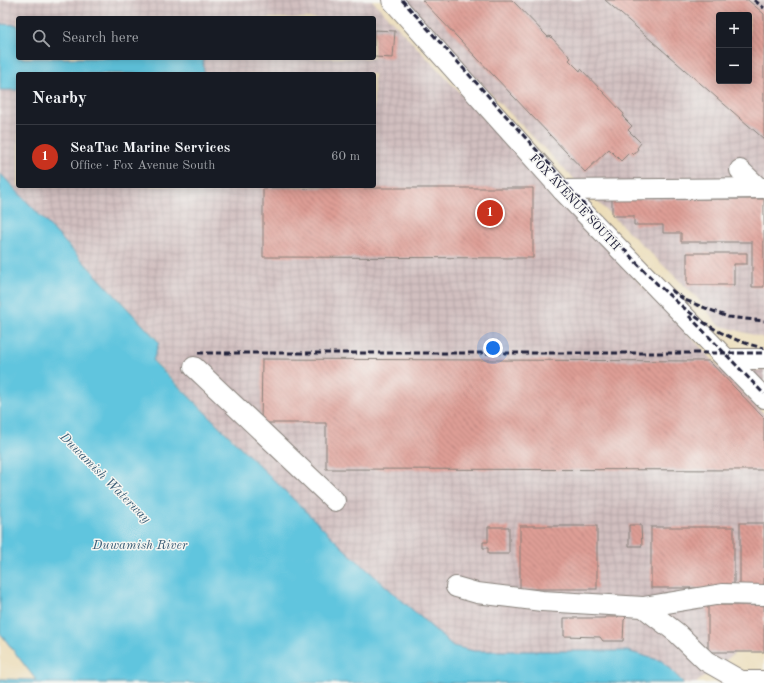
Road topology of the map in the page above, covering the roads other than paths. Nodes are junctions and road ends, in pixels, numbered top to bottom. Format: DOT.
graph roads {
  1 [pos="392,0"];
  2 [pos="740,170"];
  3 [pos="762,188"];
  4 [pos="562,190"];
  5 [pos="727,359"];
  6 [pos="764,359"];
  7 [pos="194,367"];
  8 [pos="763,395"];
  9 [pos="336,501"];
  10 [pos="456,587"];
  11 [pos="764,595"];
  12 [pos="642,607"];
  13 [pos="764,681"];
  1 -- 4 [label="street, FOX AVENUE SOUTH"];
  2 -- 3 [label="street"];
  3 -- 4 [label="street"];
  4 -- 5 [label="street, FOX AVENUE SOUTH"];
  5 -- 6 [label="street"];
  5 -- 8 [label="street, FOX AVENUE SOUTH"];
  7 -- 9 [label="street"];
  10 -- 12 [label="street"];
  11 -- 12 [label="street"];
  12 -- 13 [label="street"];
}
